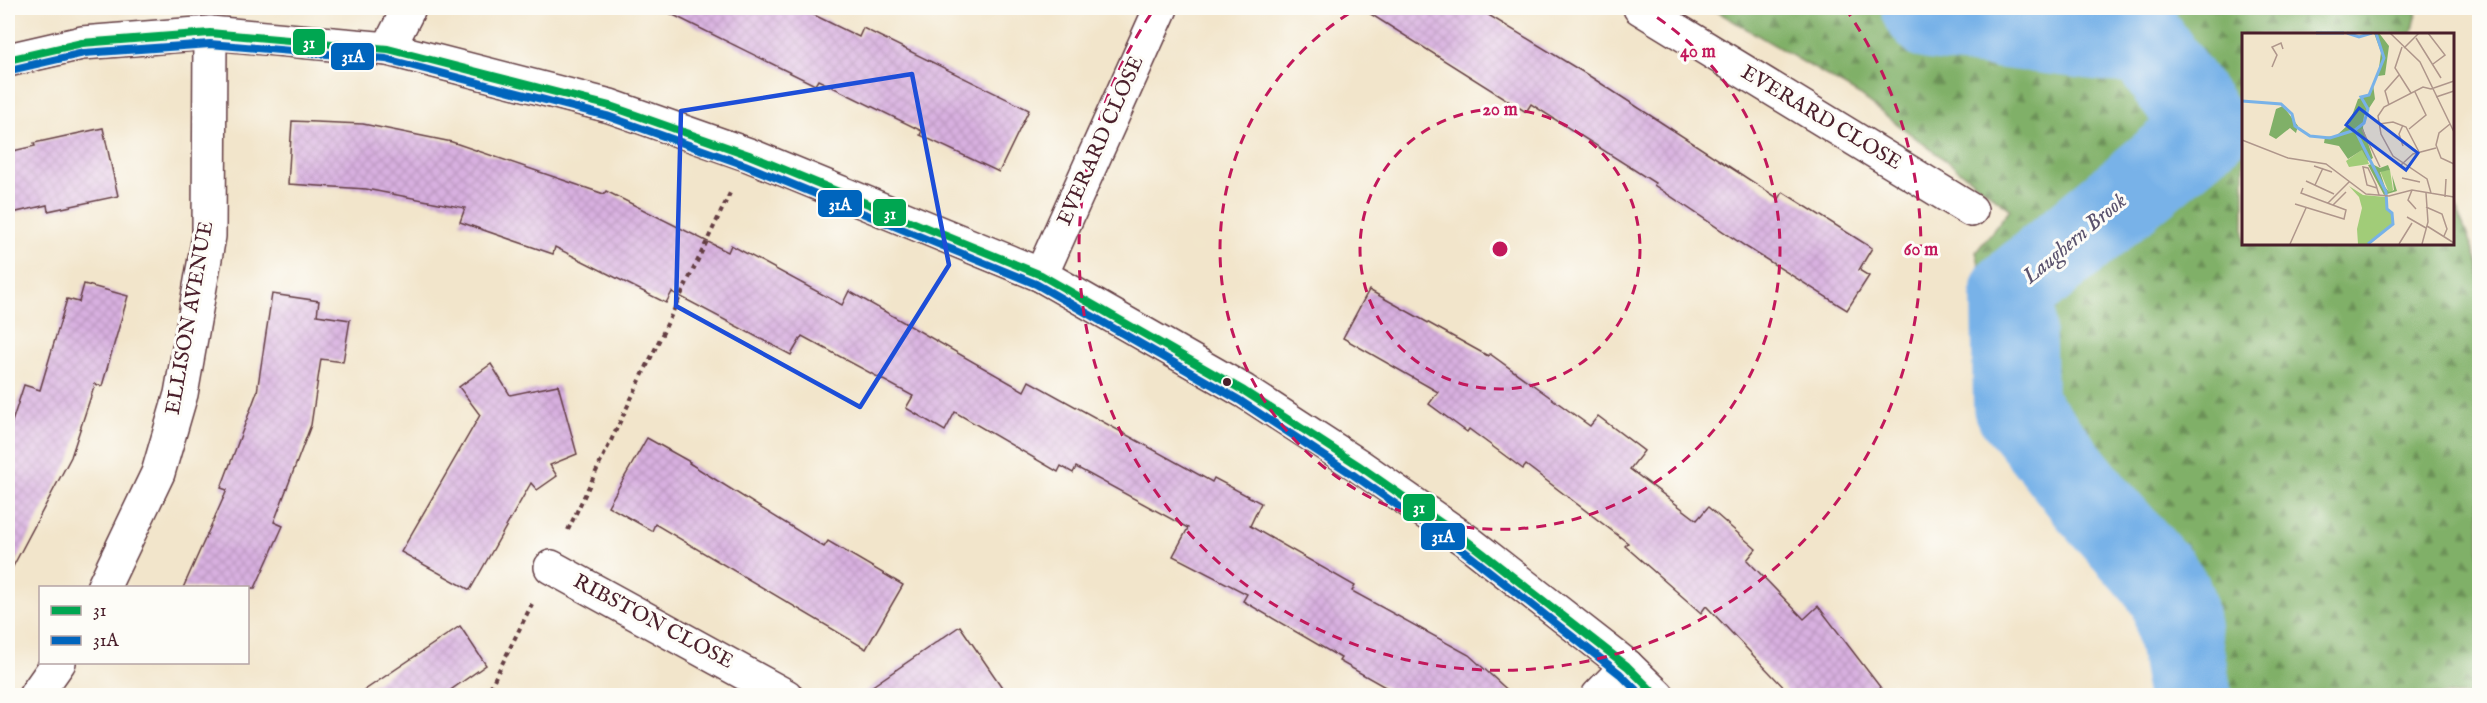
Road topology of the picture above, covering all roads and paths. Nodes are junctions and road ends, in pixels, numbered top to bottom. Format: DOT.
graph roads {
  1 [pos="409,8"];
  2 [pos="1161,8"];
  3 [pos="1640,8"];
  4 [pos="210,33"];
  5 [pos="388,49"];
  6 [pos="8,60"];
  7 [pos="749,155"];
  8 [pos="1971,210"];
  9 [pos="1041,274"];
  10 [pos="551,567"];
  11 [pos="104,586"];
  12 [pos="58,664"];
  13 [pos="1627,666"];
  14 [pos="35,696"];
  15 [pos="486,696"];
  16 [pos="786,696"];
  17 [pos="1598,696"];
  18 [pos="1658,696"];
  1 -- 5 [label="street"];
  2 -- 9 [label="street, EVERARD CLOSE"];
  3 -- 8 [label="street, EVERARD CLOSE"];
  4 -- 5 [label="street"];
  4 -- 6 [label="street"];
  4 -- 11 [label="street, ELLISON AVENUE"];
  5 -- 7 [label="street"];
  7 -- 9 [label="street"];
  7 -- 10 [label="path"];
  9 -- 13 [label="street"];
  10 -- 15 [label="path"];
  10 -- 16 [label="street, RIBSTON CLOSE"];
  12 -- 14 [label="street"];
  13 -- 17 [label="street"];
  13 -- 18 [label="street"];
}
